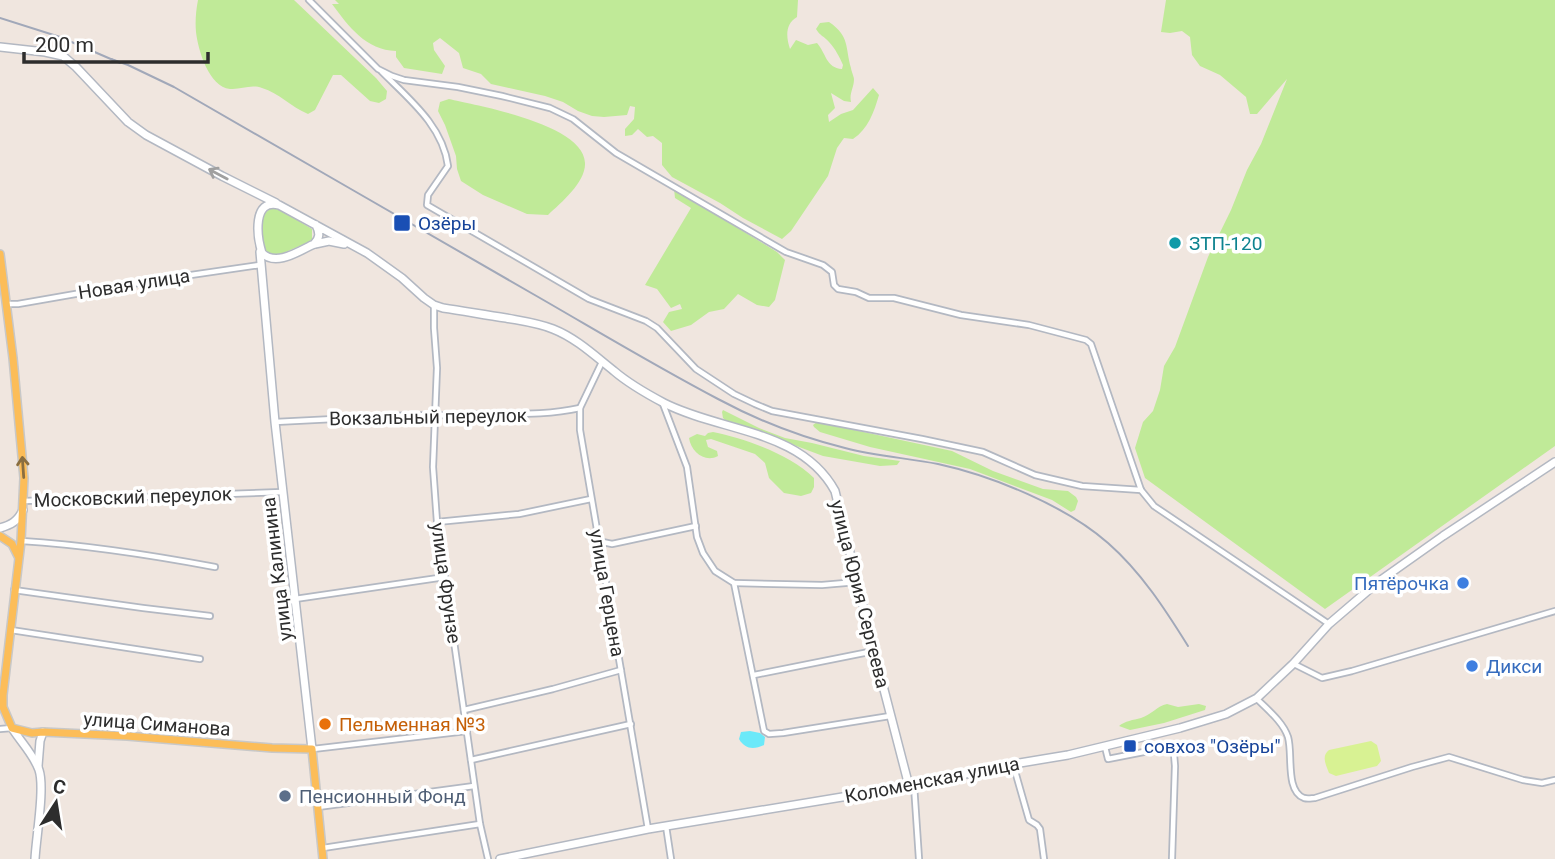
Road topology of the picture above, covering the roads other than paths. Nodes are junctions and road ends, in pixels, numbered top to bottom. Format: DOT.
graph roads {
  1 [pos="309,0"];
  2 [pos="0,47"];
  3 [pos="379,69"];
  4 [pos="279,205"];
  5 [pos="316,225"];
  6 [pos="314,244"];
  7 [pos="354,245"];
  8 [pos="260,248"];
  9 [pos="0,254"];
  10 [pos="279,259"];
  11 [pos="261,265"];
  12 [pos="262,276"];
  13 [pos="7,304"];
  14 [pos="434,305"];
  15 [pos="602,361"];
  16 [pos="663,402"];
  17 [pos="580,408"];
  18 [pos="435,416"];
  19 [pos="275,422"];
  20 [pos="1555,463"];
  21 [pos="1141,490"];
  22 [pos="284,492"];
  23 [pos="591,499"];
  24 [pos="24,501"];
  25 [pos="437,522"];
  26 [pos="696,526"];
  27 [pos="0,528"];
  28 [pos="0,536"];
  29 [pos="21,541"];
  30 [pos="598,541"];
  31 [pos="18,560"];
  32 [pos="215,567"];
  33 [pos="445,577"];
  34 [pos="857,582"];
  35 [pos="734,583"];
  36 [pos="14,590"];
  37 [pos="295,599"];
  38 [pos="1555,611"];
  39 [pos="210,616"];
  40 [pos="1329,624"];
  41 [pos="10,630"];
  42 [pos="874,651"];
  43 [pos="200,659"];
  44 [pos="1293,664"];
  45 [pos="621,670"];
  46 [pos="754,675"];
  47 [pos="1257,698"];
  48 [pos="464,710"];
  49 [pos="890,716"];
  50 [pos="631,724"];
  51 [pos="12,728"];
  52 [pos="0,729"];
  53 [pos="467,731"];
  54 [pos="43,732"];
  55 [pos="1105,747"];
  56 [pos="312,749"];
  57 [pos="471,760"];
  58 [pos="1013,764"];
  59 [pos="38,767"];
  60 [pos="1555,780"];
  61 [pos="474,786"];
  62 [pos="912,786"];
  63 [pos="318,807"];
  64 [pos="480,824"];
  65 [pos="666,826"];
  66 [pos="648,829"];
  67 [pos="322,848"];
  68 [pos="35,859"];
  69 [pos="323,859"];
  70 [pos="488,859"];
  71 [pos="500,859"];
  72 [pos="671,859"];
  73 [pos="919,859"];
  74 [pos="1044,859"];
  75 [pos="1172,859"];
  1 -- 3 [label="street"];
  4 -- 2 [label="street, one-way"];
  3 -- 21 [label="street"];
  3 -- 21 [label="street"];
  4 -- 5 [label="street"];
  4 -- 8 [label="street"];
  5 -- 6 [label="street"];
  5 -- 7 [label="street, улица Юрия Сергеева"];
  6 -- 7 [label="street"];
  6 -- 10 [label="street"];
  7 -- 14 [label="street, улица Юрия Сергеева"];
  8 -- 10 [label="street"];
  8 -- 11 [label="street, улица Калинина"];
  9 -- 13 [label="main road"];
  10 -- 12 [label="street"];
  11 -- 12 [label="street, улица Калинина"];
  11 -- 13 [label="street, Новая улица"];
  12 -- 19 [label="street, улица Калинина"];
  24 -- 13 [label="main road, one-way"];
  14 -- 15 [label="street, улица Юрия Сергеева"];
  14 -- 18 [label="street, улица Фрунзе"];
  15 -- 16 [label="street, улица Юрия Сергеева"];
  15 -- 17 [label="street, улица Герцена"];
  16 -- 26 [label="street"];
  16 -- 34 [label="street, улица Юрия Сергеева"];
  17 -- 18 [label="street, Вокзальный переулок"];
  17 -- 23 [label="street, улица Герцена"];
  18 -- 19 [label="street, Вокзальный переулок"];
  18 -- 25 [label="street, улица Фрунзе"];
  19 -- 22 [label="street, улица Калинина"];
  20 -- 40 [label="street, Коломенская улица"];
  21 -- 40 [label="street"];
  22 -- 24 [label="street, Московский переулок"];
  22 -- 37 [label="street, улица Калинина"];
  23 -- 25 [label="street"];
  23 -- 30 [label="street, улица Герцена"];
  24 -- 27 [label="street"];
  24 -- 29 [label="main road"];
  25 -- 33 [label="street, улица Фрунзе"];
  26 -- 30 [label="street"];
  26 -- 35 [label="street"];
  28 -- 31 [label="main road"];
  29 -- 31 [label="main road"];
  29 -- 32 [label="street"];
  30 -- 45 [label="street, улица Герцена"];
  31 -- 36 [label="main road"];
  33 -- 37 [label="street"];
  33 -- 48 [label="street, улица Фрунзе"];
  34 -- 35 [label="street"];
  34 -- 42 [label="street, улица Юрия Сергеева"];
  35 -- 46 [label="street"];
  36 -- 39 [label="street"];
  36 -- 41 [label="main road"];
  37 -- 56 [label="street, улица Калинина"];
  38 -- 44 [label="street"];
  40 -- 44 [label="street, Коломенская улица"];
  41 -- 43 [label="street"];
  41 -- 51 [label="main road"];
  42 -- 46 [label="street"];
  42 -- 49 [label="street, улица Юрия Сергеева"];
  44 -- 47 [label="street, Коломенская улица"];
  45 -- 48 [label="street"];
  45 -- 50 [label="street, улица Герцена"];
  46 -- 49 [label="street"];
  47 -- 55 [label="street, Коломенская улица"];
  47 -- 60 [label="street"];
  48 -- 53 [label="street, улица Фрунзе"];
  49 -- 62 [label="street, улица Юрия Сергеева"];
  50 -- 57 [label="street"];
  50 -- 66 [label="street, улица Герцена"];
  51 -- 52 [label="street, улица Симанова"];
  51 -- 54 [label="main road, улица Симанова"];
  51 -- 59 [label="street"];
  53 -- 56 [label="street"];
  53 -- 57 [label="street, улица Фрунзе"];
  54 -- 56 [label="main road, улица Симанова"];
  54 -- 59 [label="street"];
  55 -- 58 [label="street, Коломенская улица"];
  55 -- 75 [label="street"];
  56 -- 63 [label="main road, улица Калинина"];
  57 -- 61 [label="street, улица Фрунзе"];
  58 -- 62 [label="street, Коломенская улица"];
  58 -- 74 [label="street"];
  59 -- 68 [label="street"];
  61 -- 63 [label="street"];
  61 -- 64 [label="street, улица Фрунзе"];
  62 -- 65 [label="street, Коломенская улица"];
  62 -- 73 [label="street, улица Юрия Сергеева"];
  63 -- 67 [label="main road, улица Калинина"];
  64 -- 67 [label="street"];
  64 -- 70 [label="street, улица Фрунзе"];
  65 -- 66 [label="street, Коломенская улица"];
  65 -- 72 [label="street"];
  66 -- 71 [label="street, Коломенская улица"];
  67 -- 69 [label="main road, улица Калинина"];
}
